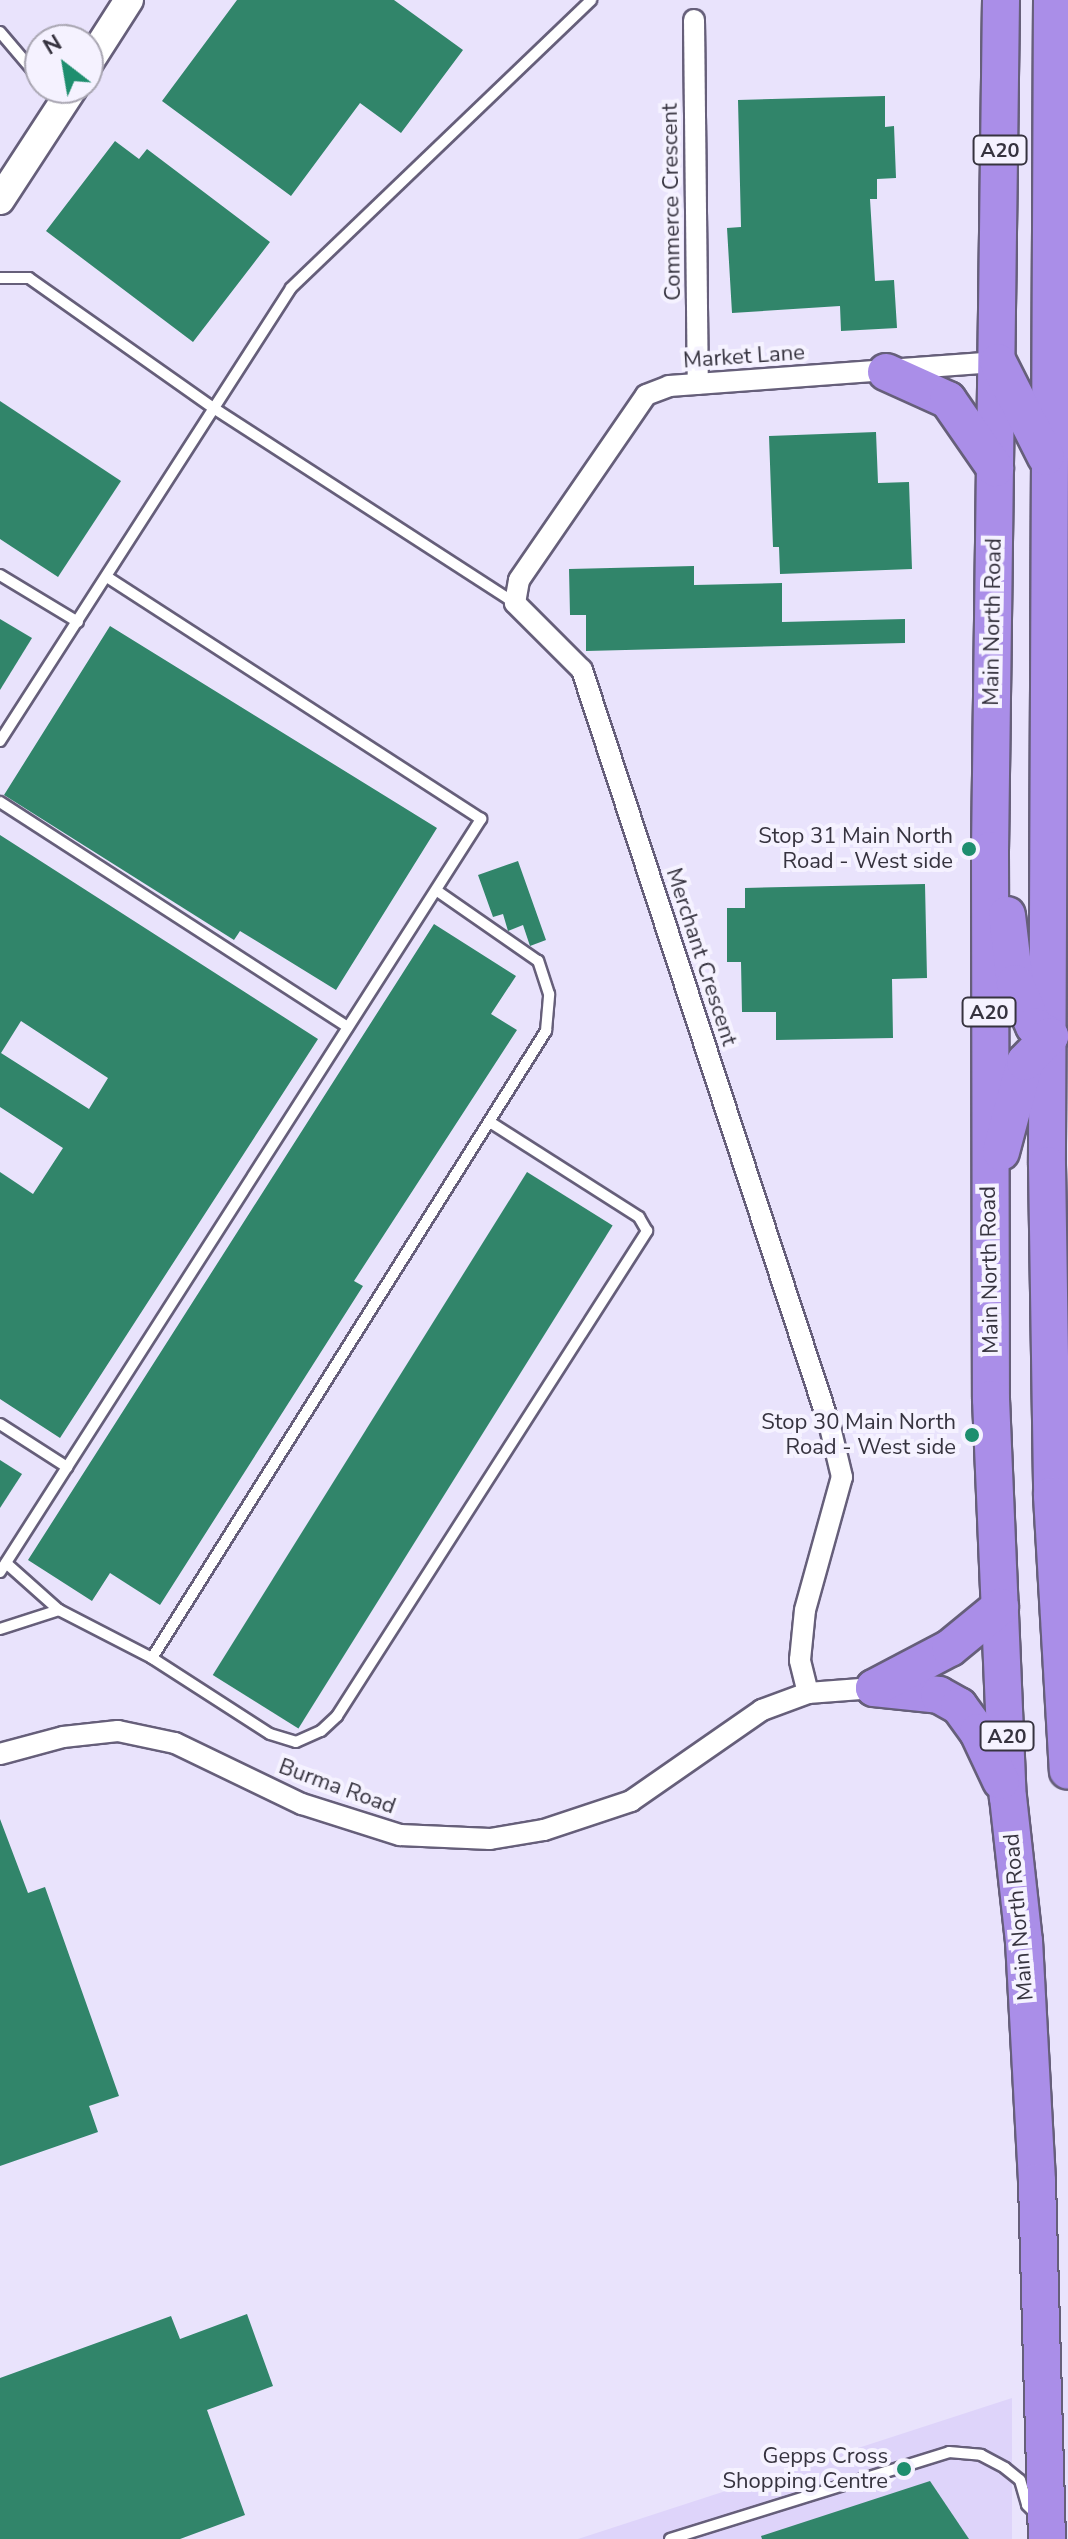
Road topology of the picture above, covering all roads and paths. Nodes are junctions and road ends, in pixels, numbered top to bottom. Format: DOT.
graph roads {
  1 [pos="129,0"];
  2 [pos="591,0"];
  3 [pos="1001,0"];
  4 [pos="1052,0"];
  5 [pos="694,20"];
  6 [pos="0,32"];
  7 [pos="104,39"];
  8 [pos="24,60"];
  9 [pos="56,104"];
  10 [pos="0,200"];
  11 [pos="0,278"];
  12 [pos="998,362"];
  13 [pos="886,372"];
  14 [pos="1060,376"];
  15 [pos="698,384"];
  16 [pos="215,409"];
  17 [pos="1051,466"];
  18 [pos="995,468"];
  19 [pos="0,575"];
  20 [pos="107,577"];
  21 [pos="515,603"];
  22 [pos="78,622"];
  23 [pos="0,741"];
  24 [pos="0,802"];
  25 [pos="990,850"];
  26 [pos="436,890"];
  27 [pos="348,1027"];
  28 [pos="1059,1055"];
  29 [pos="490,1122"];
  30 [pos="989,1174"];
  31 [pos="0,1424"];
  32 [pos="67,1467"];
  33 [pos="3,1567"];
  34 [pos="1000,1607"];
  35 [pos="59,1610"];
  36 [pos="0,1629"];
  37 [pos="152,1658"];
  38 [pos="874,1688"];
  39 [pos="808,1693"];
  40 [pos="0,1754"];
  41 [pos="1068,1771"];
  42 [pos="1008,1797"];
  43 [pos="1047,2532"];
  44 [pos="670,2539"];
  1 -- 7 [label="street"];
  2 -- 16 [label="lane"];
  3 -- 12 [label="highway, Main North Road / A20"];
  4 -- 14 [label="highway, A20"];
  5 -- 15 [label="street, Commerce Crescent"];
  6 -- 8 [label="lane"];
  9 -- 10 [label="street"];
  11 -- 16 [label="lane, Merchant Crescent"];
  12 -- 13 [label="street, Market Lane"];
  12 -- 17 [label="highway"];
  12 -- 18 [label="highway, Main North Road / A20"];
  13 -- 15 [label="street, Market Lane"];
  13 -- 18 [label="highway"];
  14 -- 17 [label="highway, A20"];
  15 -- 21 [label="street, Market Lane"];
  16 -- 20 [label="lane"];
  16 -- 21 [label="lane, Merchant Crescent"];
  17 -- 28 [label="highway, A20"];
  18 -- 25 [label="highway, Main North Road / A20"];
  19 -- 22 [label="lane"];
  20 -- 22 [label="lane"];
  20 -- 26 [label="lane"];
  21 -- 39 [label="street, Merchant Crescent"];
  22 -- 23 [label="lane"];
  24 -- 27 [label="lane"];
  25 -- 28 [label="highway"];
  25 -- 30 [label="highway, Main North Road / A20"];
  26 -- 27 [label="lane"];
  26 -- 29 [label="lane"];
  27 -- 32 [label="lane"];
  28 -- 30 [label="highway"];
  28 -- 41 [label="highway, A20"];
  29 -- 37 [label="lane"];
  29 -- 37 [label="lane"];
  30 -- 34 [label="highway, Main North Road / A20"];
  31 -- 32 [label="lane"];
  32 -- 33 [label="lane"];
  33 -- 35 [label="lane"];
  34 -- 38 [label="highway"];
  34 -- 42 [label="highway, Main North Road / A20"];
  35 -- 36 [label="lane"];
  35 -- 37 [label="lane"];
  38 -- 39 [label="street, Burma Road"];
  38 -- 42 [label="highway"];
  39 -- 40 [label="street, Burma Road"];
  42 -- 43 [label="highway, Main North Road / A20"];
  43 -- 44 [label="lane"];
}
